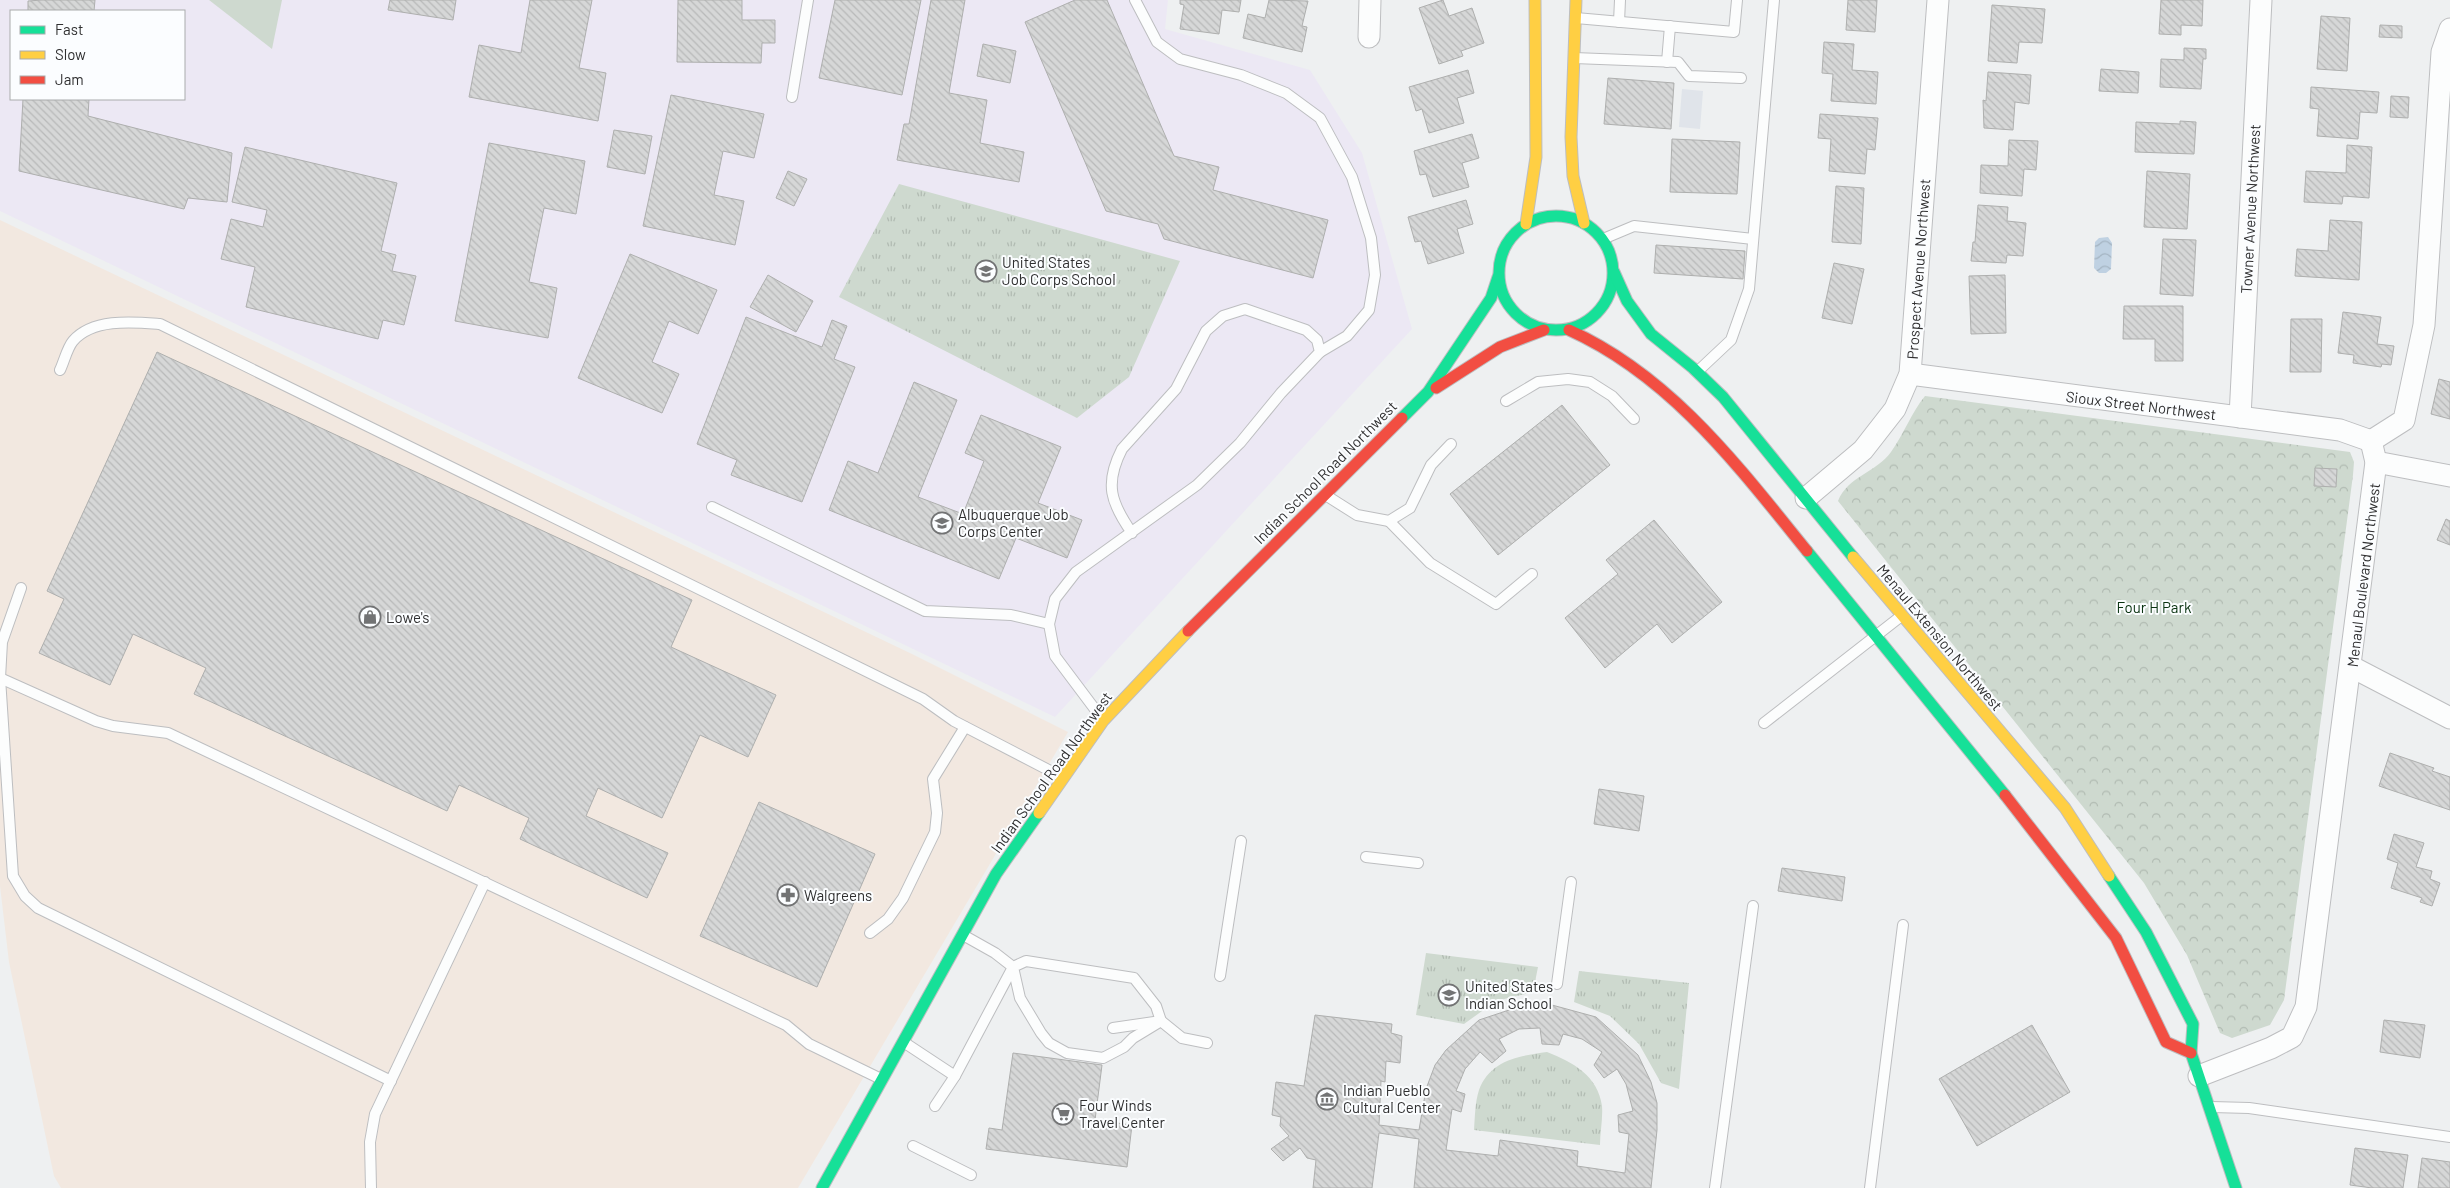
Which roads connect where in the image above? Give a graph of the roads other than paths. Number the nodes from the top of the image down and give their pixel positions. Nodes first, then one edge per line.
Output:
1 (808, 0) edge
2 (1135, 0) edge
3 (1370, 0) edge
4 (1535, 0) edge
5 (1576, 0) edge
6 (1620, 0) edge
7 (1737, 0) edge
8 (1774, 0) edge
9 (1938, 0) edge
10 (2261, 0) edge
11 (1575, 18) junction
12 (1618, 22) junction
13 (1670, 26) junction
14 (2450, 29) edge
15 (1369, 38) dead end
16 (1573, 58) junction
17 (1668, 62) junction
18 (1741, 78) dead end
19 (792, 97) dead end
20 (1584, 223) junction
21 (1526, 224) junction
22 (1603, 239) junction
23 (1753, 239) junction
24 (1614, 272) junction
25 (1498, 277) junction
26 (1544, 330) junction
27 (1569, 330) junction
28 (1320, 352) junction
29 (60, 370) dead end
30 (1697, 372) junction
31 (1910, 374) junction
32 (1428, 392) junction
33 (1506, 401) dead end
34 (2240, 418) junction
35 (1634, 419) dead end
36 (2371, 441) junction
37 (1451, 444) dead end
38 (2376, 462) junction
39 (2450, 476) edge
40 (1324, 494) junction
41 (1806, 498) junction
42 (712, 507) dead end
43 (1389, 521) junction
44 (1132, 533) junction
45 (1532, 574) dead end
46 (21, 588) dead end
47 (1901, 616) junction
48 (1048, 624) junction
49 (1875, 636) junction
50 (2352, 667) junction
51 (0, 678) edge
52 (2450, 718) edge
53 (1103, 721) junction
54 (1764, 723) dead end
55 (966, 727) junction
56 (1063, 778) junction
57 (1241, 841) dead end
58 (1366, 857) dead end
59 (1418, 863) dead end
60 (485, 882) junction
61 (1571, 882) dead end
62 (1753, 906) dead end
63 (1903, 925) dead end
64 (870, 933) dead end
65 (963, 935) junction
66 (1013, 967) junction
67 (1220, 976) dead end
68 (1557, 984) dead end
69 (1162, 1021) junction
70 (1113, 1028) dead end
71 (904, 1042) junction
72 (1207, 1043) dead end
73 (2191, 1054) junction
74 (955, 1076) junction
75 (2199, 1076) junction
76 (883, 1080) junction
77 (391, 1081) junction
78 (936, 1106) dead end
79 (2208, 1107) junction
80 (2450, 1137) edge
81 (913, 1146) dead end
82 (970, 1175) dead end
83 (371, 1188) edge
84 (822, 1188) edge
85 (1715, 1188) edge
86 (1870, 1188) edge
87 (2236, 1188) edge

1 - 19 lane
2 - 28 lane
3 - 15 street
4 - 21 main road
5 - 11 main road
6 - 12 lane
7 - 13 lane
8 - 23 lane
9 - 31 street, Prospect Avenue Northwest
10 - 34 street, Towner Avenue Northwest
11 - 12 lane
11 - 16 main road
12 - 13 lane
13 - 17 lane
14 - 36 street
16 - 17 lane
16 - 20 main road
17 - 18 lane
20 - 21 main road
20 - 22 main road
21 - 25 main road
22 - 23 lane
22 - 24 main road
23 - 30 lane
24 - 27 main road
24 - 30 main road, Menaul Extension Northwest
25 - 26 main road
25 - 32 main road, Indian School Road Northwest
26 - 27 main road
26 - 32 main road, Indian School Road Northwest
27 - 49 main road
28 - 44 lane
28 - 44 lane
29 - 55 lane
30 - 41 main road, Menaul Extension Northwest
31 - 34 street, Sioux Street Northwest
31 - 41 street, Prospect Avenue Northwest
32 - 40 main road, Indian School Road Northwest
33 - 35 lane
34 - 36 street, Sioux Street Northwest
36 - 38 street, Menaul Boulevard Northwest
37 - 43 lane
38 - 39 street
38 - 50 street, Menaul Boulevard Northwest
40 - 43 lane
40 - 53 main road, Indian School Road Northwest
41 - 47 main road, Menaul Extension Northwest
42 - 48 lane
43 - 45 lane
44 - 48 lane
46 - 51 lane
47 - 49 lane
47 - 73 main road, Menaul Extension Northwest
48 - 53 lane
49 - 54 lane
49 - 73 main road
50 - 52 street
50 - 75 street, Menaul Boulevard Northwest
51 - 60 lane
51 - 77 lane
53 - 56 main road, Indian School Road Northwest
55 - 56 lane
55 - 64 lane
56 - 65 main road, Indian School Road Northwest
57 - 67 lane
58 - 59 lane
60 - 76 lane
60 - 77 lane
61 - 68 lane
62 - 85 lane
63 - 86 lane
65 - 66 lane
65 - 71 main road, Indian School Road Northwest
66 - 69 lane
66 - 69 lane
66 - 74 lane
69 - 70 lane
69 - 72 lane
71 - 74 lane
71 - 76 main road, Indian School Road Northwest
73 - 75 main road, Menaul Extension Northwest
74 - 78 lane
75 - 79 main road, Menaul Extension Northwest
76 - 84 main road, Indian School Road Northwest
77 - 83 lane
79 - 80 lane
79 - 87 main road, Menaul Extension Northwest
81 - 82 lane

